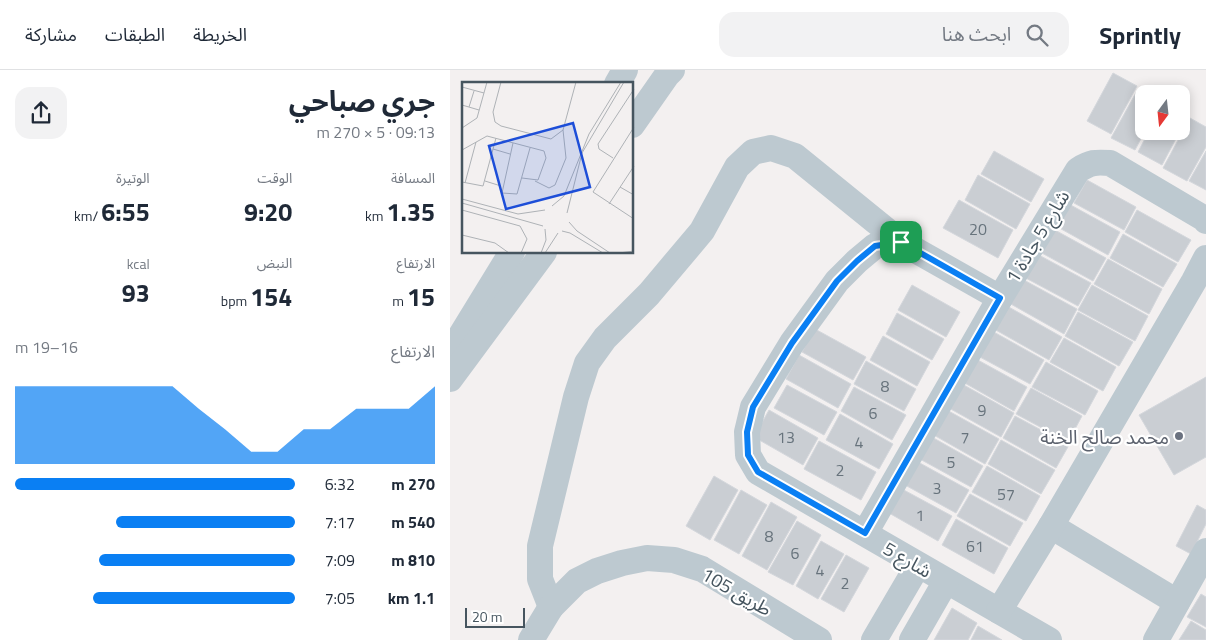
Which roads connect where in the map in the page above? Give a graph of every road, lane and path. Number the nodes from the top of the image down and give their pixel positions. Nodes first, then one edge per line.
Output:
1 (625, 70) edge
2 (672, 70) edge
3 (618, 82) edge
4 (634, 122) edge
5 (1206, 221) edge
6 (901, 242) junction
7 (511, 254) edge
8 (543, 254) edge
9 (1202, 276) edge
10 (1000, 298) junction
11 (450, 352) edge
12 (450, 379) edge
13 (1050, 526) junction
14 (865, 533) junction
15 (1206, 551) edge
16 (918, 565) junction
17 (946, 581) junction
18 (1177, 602) junction
19 (551, 606) junction
20 (1000, 611) junction
21 (531, 640) edge
22 (819, 640) edge
23 (874, 640) edge
24 (912, 640) edge
25 (1048, 640) edge
26 (1156, 640) edge

1 - 3 street
2 - 4 street
5 - 10 street, شارع 5 جادة 1
6 - 10 street
6 - 14 street, شارع 5
6 - 19 street
7 - 11 street
8 - 12 street
9 - 13 street
10 - 14 street, شارع 5 جادة 1
13 - 18 street
13 - 20 street
14 - 16 street, شارع 5
15 - 18 street
16 - 17 street, شارع 5
16 - 23 street
17 - 20 street, شارع 5
17 - 24 street
18 - 26 street
19 - 21 street, طريق 105
19 - 22 street, طريق 105
20 - 25 street, شارع 5

